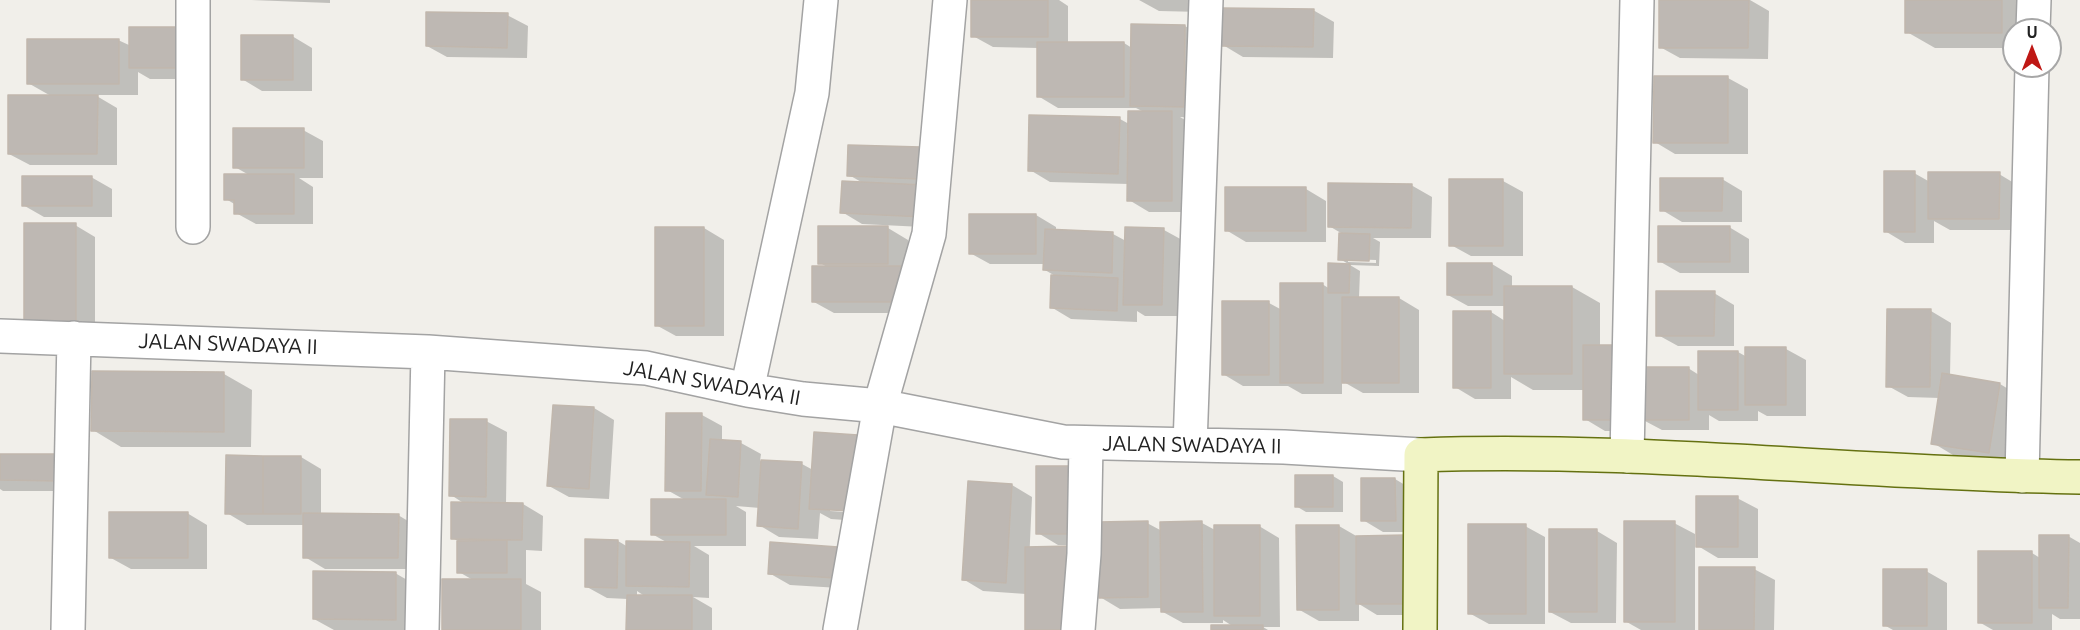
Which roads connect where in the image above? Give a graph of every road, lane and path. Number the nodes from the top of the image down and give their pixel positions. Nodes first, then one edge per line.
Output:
1 (193, 0) edge
2 (821, 0) edge
3 (950, 0) edge
4 (1206, 0) edge
5 (1637, 0) edge
6 (2034, 0) edge
7 (2033, 18) edge
8 (2032, 78) edge
9 (193, 227) dead end
10 (0, 336) edge
11 (74, 338) junction
12 (428, 352) junction
13 (754, 391) junction
14 (880, 406) junction
15 (1086, 443) junction
16 (1190, 445) junction
17 (1420, 454) junction
18 (1627, 456) junction
19 (2022, 476) junction
20 (2080, 477) edge
21 (68, 630) edge
22 (422, 630) edge
23 (840, 630) edge
24 (1078, 630) edge
25 (1420, 630) edge

1 - 9 street
2 - 13 street
3 - 14 street
4 - 16 street
5 - 18 street
6 - 7 street
8 - 19 street
10 - 11 street, JALAN SWADAYA II
11 - 12 street, JALAN SWADAYA II
11 - 21 street
12 - 13 street, JALAN SWADAYA II
12 - 22 street
13 - 14 street, JALAN SWADAYA II
14 - 15 street, JALAN SWADAYA II
14 - 23 street
15 - 16 street, JALAN SWADAYA II
15 - 24 street
16 - 17 street, JALAN SWADAYA II
17 - 18 street
17 - 25 street
18 - 19 street
19 - 20 street

